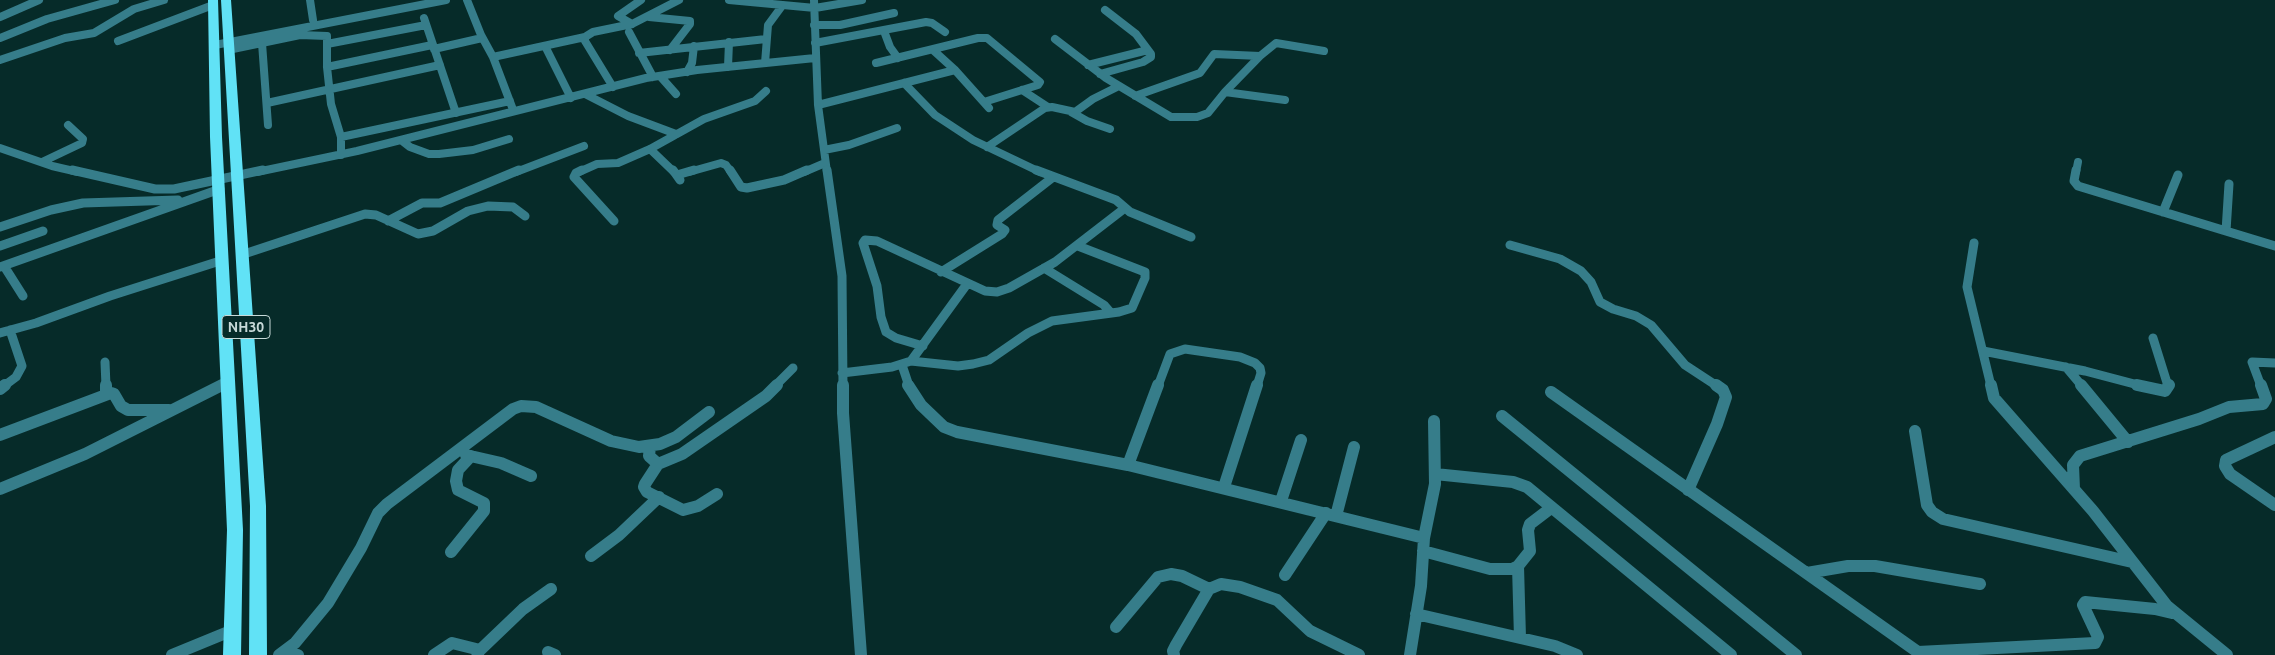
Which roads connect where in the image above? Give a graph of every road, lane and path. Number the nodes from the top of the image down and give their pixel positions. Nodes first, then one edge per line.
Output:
1 (39, 0) edge
2 (115, 0) edge
3 (164, 0) edge
4 (310, 0) edge
5 (421, 0) edge
6 (446, 0) edge
7 (467, 0) edge
8 (641, 0) edge
9 (680, 0) edge
10 (729, 0) edge
11 (862, 0) edge
12 (217, 2) edge
13 (814, 4) edge
14 (782, 6) junction
15 (1105, 10) dead end
16 (894, 13) dead end
17 (0, 17) edge
18 (648, 17) junction
19 (313, 20) junction
20 (632, 24) junction
21 (814, 25) junction
22 (884, 31) junction
23 (629, 32) dead end
24 (945, 32) dead end
25 (585, 37) junction
26 (0, 38) edge
27 (482, 38) junction
28 (766, 39) junction
29 (1055, 39) dead end
30 (118, 41) dead end
31 (729, 42) junction
32 (222, 43) junction
33 (262, 43) junction
34 (815, 43) junction
35 (327, 44) junction
36 (545, 46) junction
37 (694, 46) junction
38 (433, 47) junction
39 (670, 50) junction
40 (933, 50) junction
41 (1148, 50) junction
42 (1324, 51) dead end
43 (639, 53) junction
44 (1260, 56) junction
45 (494, 57) junction
46 (815, 58) junction
47 (898, 58) junction
48 (0, 60) edge
49 (764, 63) junction
50 (876, 63) dead end
51 (440, 65) junction
52 (1088, 65) junction
53 (327, 67) junction
54 (728, 67) junction
55 (955, 70) junction
56 (687, 72) junction
57 (1100, 74) junction
58 (657, 76) junction
59 (904, 83) junction
60 (1119, 86) junction
61 (613, 87) junction
62 (331, 89) junction
63 (1022, 90) junction
64 (766, 91) dead end
65 (1225, 92) junction
66 (585, 94) junction
67 (676, 94) dead end
68 (1135, 96) junction
69 (571, 98) junction
70 (1285, 100) dead end
71 (510, 101) junction
72 (267, 104) junction
73 (818, 105) junction
74 (1048, 107) junction
75 (514, 112) junction
76 (1071, 112) junction
77 (456, 113) junction
78 (68, 125) dead end
79 (268, 125) dead end
80 (897, 128) dead end
81 (1110, 129) dead end
82 (676, 134) junction
83 (341, 137) junction
84 (509, 139) dead end
85 (401, 140) junction
86 (584, 146) dead end
87 (987, 147) junction
88 (0, 148) edge
89 (650, 149) junction
90 (824, 150) junction
91 (341, 155) junction
92 (42, 162) junction
93 (2078, 162) dead end
94 (825, 164) junction
95 (2178, 175) dead end
96 (236, 177) junction
97 (1052, 178) junction
98 (2229, 184) dead end
99 (220, 185) junction
100 (186, 200) junction
101 (1125, 208) junction
102 (2164, 212) junction
103 (526, 216) dead end
104 (614, 220) dead end
105 (388, 221) junction
106 (0, 226) edge
107 (43, 231) dead end
108 (2226, 231) junction
109 (1191, 237) dead end
110 (1974, 243) dead end
111 (1510, 245) dead end
112 (0, 246) edge
113 (1078, 246) junction
114 (2275, 246) edge
115 (242, 255) junction
116 (224, 260) junction
117 (2, 267) edge
118 (1044, 268) junction
119 (941, 272) junction
120 (967, 284) junction
121 (22, 296) dead end
122 (1110, 312) junction
123 (5, 332) edge
124 (2153, 338) dead end
125 (923, 346) junction
126 (1982, 351) junction
127 (105, 362) dead end
128 (906, 363) junction
129 (2275, 363) edge
130 (2066, 367) junction
131 (793, 368) dead end
132 (842, 373) junction
133 (228, 382) junction
134 (0, 388) edge
135 (1551, 392) dead end
136 (106, 394) junction
137 (171, 410) junction
138 (709, 412) dead end
139 (1502, 416) dead end
140 (1434, 421) dead end
141 (1915, 431) dead end
142 (0, 435) edge
143 (2275, 437) edge
144 (1301, 440) dead end
145 (2128, 442) junction
146 (650, 446) junction
147 (1354, 447) dead end
148 (456, 452) junction
149 (471, 456) junction
150 (658, 464) junction
151 (1128, 465) junction
152 (1435, 474) junction
153 (531, 476) dead end
154 (1224, 487) junction
155 (0, 489) edge
156 (2074, 489) junction
157 (1688, 490) junction
158 (717, 494) dead end
159 (659, 497) junction
160 (1280, 501) junction
161 (2275, 505) edge
162 (1551, 508) junction
163 (1331, 514) junction
164 (1424, 538) junction
165 (1423, 551) junction
166 (451, 552) dead end
167 (591, 556) dead end
168 (2132, 562) junction
169 (1518, 566) junction
170 (1807, 573) junction
171 (1285, 575) dead end
172 (1980, 584) dead end
173 (551, 589) dead end
174 (1209, 589) junction
175 (1416, 614) junction
176 (2175, 615) junction
177 (1116, 627) dead end
178 (233, 630) junction
179 (1520, 638) junction
180 (282, 653) edge
181 (478, 653) edge
182 (1920, 653) edge
183 (172, 655) edge
184 (232, 655) edge
185 (258, 655) edge
186 (298, 655) edge
187 (434, 655) edge
188 (861, 655) edge
189 (1174, 655) edge
190 (1359, 655) edge
191 (1410, 655) edge
192 (1578, 655) edge
193 (1731, 655) edge
194 (1796, 655) edge
195 (2227, 655) edge

1 - 17 street
2 - 26 street
3 - 48 street
4 - 19 street
5 - 19 street
6 - 32 street
7 - 27 street
8 - 20 street
9 - 18 street
10 - 14 street
11 - 13 street
12 - 30 street
12 - 32 highway, NH30
13 - 14 street
13 - 21 street
14 - 28 street
15 - 41 street
16 - 21 street
18 - 20 street
18 - 39 street
19 - 32 street
20 - 25 street
21 - 34 street
22 - 24 street
22 - 34 street
22 - 47 street
23 - 43 street
25 - 36 street
25 - 61 street
27 - 38 street
27 - 45 street
28 - 31 street
28 - 49 street
29 - 52 street
31 - 37 street
31 - 54 street
32 - 33 street
32 - 96 highway, NH30
32 - 99 highway, NH30
33 - 35 street
33 - 72 street
34 - 46 street
35 - 38 street
35 - 53 street
36 - 45 street
36 - 69 street
37 - 39 street
37 - 56 street
38 - 51 street
38 - 53 street
39 - 43 street
40 - 47 street
40 - 55 street
40 - 63 street
41 - 52 street
41 - 57 street
42 - 44 street
43 - 58 street
44 - 65 street
44 - 68 street
45 - 71 street
46 - 49 street
46 - 73 street
47 - 50 street
49 - 54 street
51 - 62 street
51 - 77 street
52 - 57 street
53 - 62 street
54 - 56 street
55 - 59 street
55 - 63 street
56 - 58 street
57 - 60 street
58 - 61 street
58 - 67 street
59 - 73 street
59 - 87 street
60 - 68 street
60 - 76 street
61 - 66 street
62 - 72 street
62 - 83 street
63 - 74 street
64 - 82 street
65 - 68 street
65 - 70 street
66 - 69 street
66 - 82 street
69 - 75 street
71 - 75 street
71 - 77 street
72 - 79 street
73 - 90 street
74 - 76 street
74 - 87 street
75 - 85 street
76 - 81 street
77 - 83 street
78 - 92 street
80 - 90 street
82 - 89 street
83 - 91 street
84 - 85 street
85 - 91 street
86 - 105 street
87 - 97 street
88 - 92 street
89 - 94 street
89 - 104 street
90 - 94 street
91 - 96 street
92 - 99 street
93 - 102 street
94 - 132 street
95 - 102 street
96 - 99 street
96 - 115 highway, NH30
97 - 101 street
97 - 119 street
98 - 108 street
99 - 100 street
99 - 116 highway, NH30
100 - 106 street
100 - 117 street
101 - 109 street
101 - 113 street
102 - 108 street
103 - 105 street
105 - 115 street
107 - 112 street
108 - 114 street
110 - 126 street
111 - 157 street
113 - 118 street
113 - 122 street
115 - 185 highway, NH30
116 - 123 street
116 - 133 highway, NH30
117 - 121 street
118 - 120 street
118 - 122 street
119 - 120 street
119 - 125 street
120 - 125 street
122 - 128 street
123 - 134 street
124 - 130 street
125 - 128 street
126 - 130 street
126 - 156 street
127 - 136 street
128 - 132 street
128 - 151 street
129 - 145 street
130 - 145 street
131 - 150 street
132 - 188 street
133 - 137 street
133 - 178 highway, NH30
135 - 157 street
136 - 137 street
136 - 142 street
137 - 155 street
138 - 146 street
139 - 194 street
140 - 152 street
141 - 168 street
143 - 161 street
144 - 160 street
145 - 156 street
146 - 148 street
146 - 150 street
147 - 163 street
148 - 149 street
148 - 180 street
149 - 153 street
149 - 166 street
150 - 159 street
151 - 154 street
151 - 154 street
152 - 162 street
152 - 164 street
154 - 160 street
156 - 168 street
157 - 170 street
158 - 159 street
159 - 167 street
160 - 163 street
162 - 169 street
162 - 193 street
163 - 164 street
163 - 171 street
164 - 165 street
165 - 169 street
165 - 175 street
168 - 176 street
169 - 179 street
170 - 172 street
170 - 182 street
173 - 181 street
174 - 177 street
174 - 189 street
174 - 190 street
175 - 179 street
175 - 191 street
176 - 182 street
176 - 195 street
178 - 183 street
178 - 184 highway, NH30
179 - 192 street
180 - 186 street
181 - 187 street

